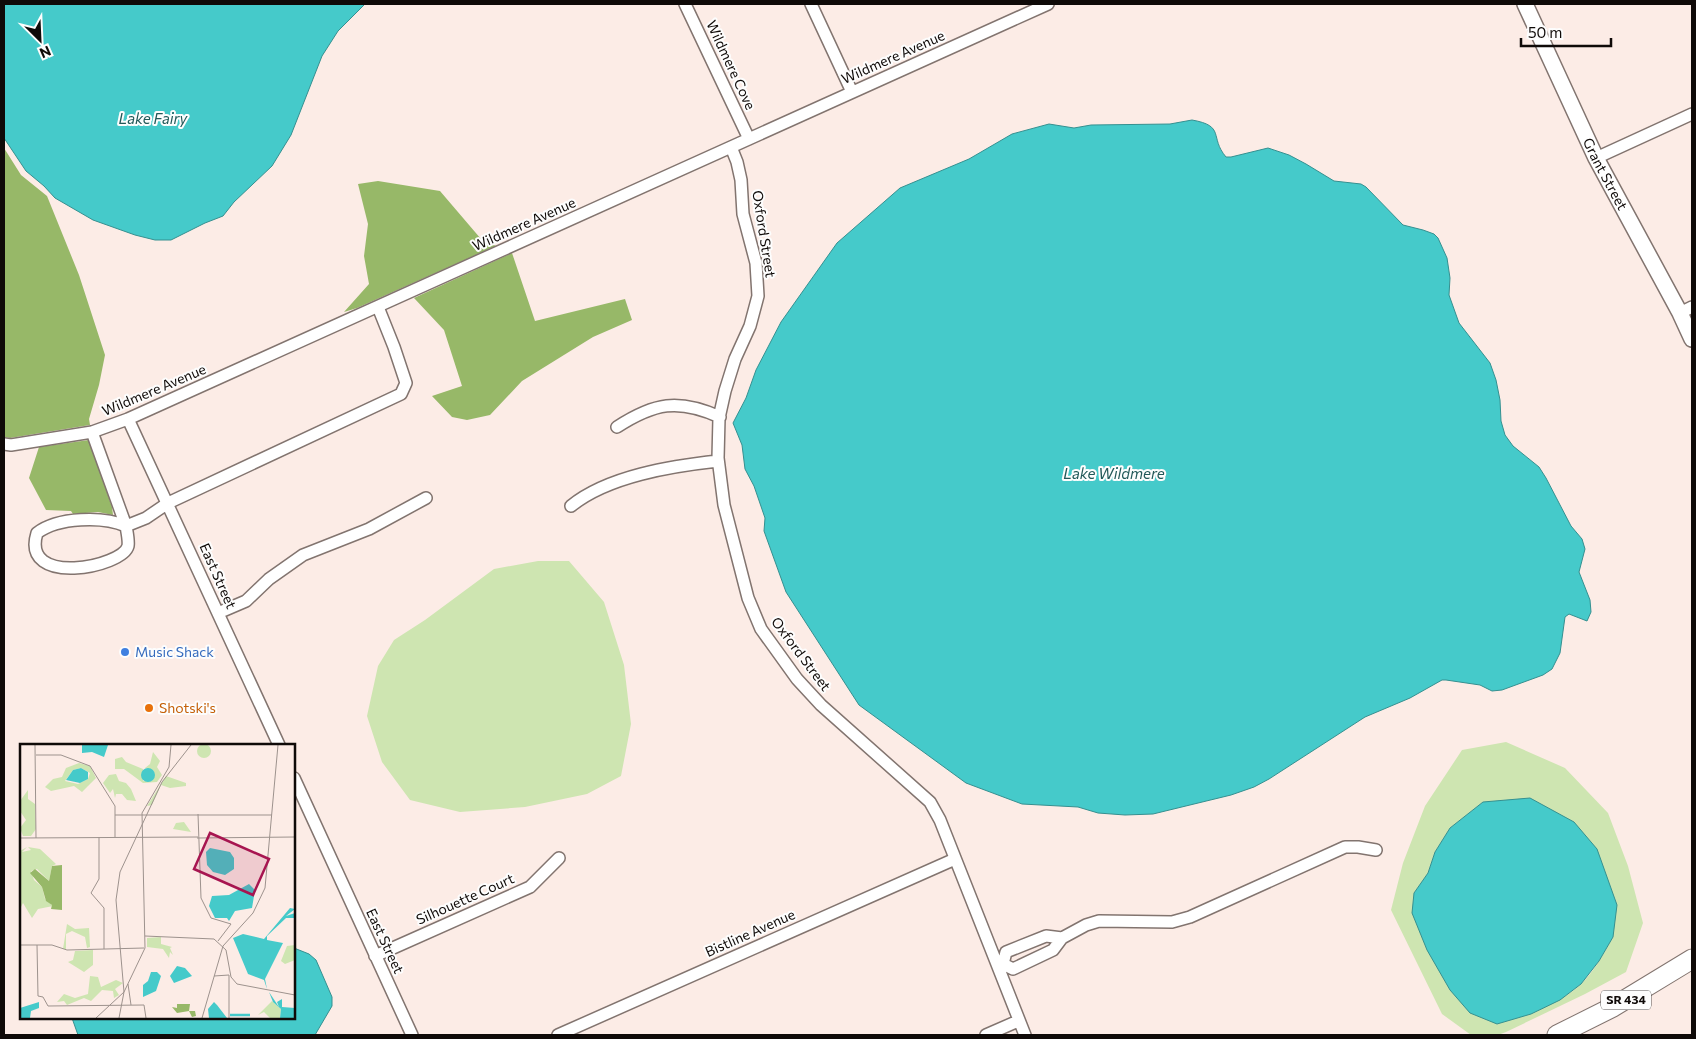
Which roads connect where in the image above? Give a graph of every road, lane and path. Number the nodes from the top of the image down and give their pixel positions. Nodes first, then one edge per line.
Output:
1 (686, 4) edge
2 (811, 4) edge
3 (1048, 4) edge
4 (1525, 4) edge
5 (852, 92) junction
6 (1692, 114) edge
7 (749, 139) junction
8 (731, 147) junction
9 (1596, 158) junction
10 (378, 306) junction
11 (1686, 310) edge
12 (1692, 340) edge
13 (720, 417) junction
14 (128, 418) junction
15 (617, 427) dead end
16 (92, 432) junction
17 (4, 444) edge
18 (718, 461) junction
19 (426, 498) dead end
20 (168, 503) junction
21 (571, 506) dead end
22 (126, 526) junction
23 (218, 613) junction
24 (279, 744) edge
25 (295, 780) edge
26 (1376, 850) dead end
27 (560, 858) dead end
28 (955, 859) junction
29 (1062, 938) junction
30 (375, 956) junction
31 (1692, 959) edge
32 (1000, 965) junction
33 (1018, 1020) junction
34 (412, 1035) edge
35 (558, 1035) edge
36 (986, 1035) edge
37 (1025, 1035) edge
38 (1557, 1035) edge

1 - 7 street, Wildmere Cove
2 - 5 street
3 - 5 street, Wildmere Avenue
4 - 9 street, Grant Street
5 - 7 street, Wildmere Avenue
6 - 9 street
7 - 8 street, Wildmere Avenue
8 - 10 street, Wildmere Avenue
8 - 13 street, Oxford Street
9 - 11 street, Grant Street
10 - 14 street, Wildmere Avenue
10 - 20 street
11 - 12 street, Grant Street
13 - 15 street
13 - 18 street, Oxford Street
14 - 16 street, Wildmere Avenue
14 - 20 street, East Street
16 - 17 street, Wildmere Avenue
16 - 22 street
18 - 21 street
18 - 28 street, Oxford Street
19 - 23 street
20 - 22 street
20 - 23 street, East Street
22 - 22 street
23 - 24 street, East Street
25 - 30 street, East Street
26 - 29 street
27 - 30 street, Silhouette Court
28 - 32 street, Oxford Street
28 - 35 street, Bistline Avenue
29 - 32 street
29 - 32 street
30 - 34 street, East Street
31 - 38 main road, SR 434
32 - 33 street, Oxford Street
33 - 36 street
33 - 37 street, Oxford Street

